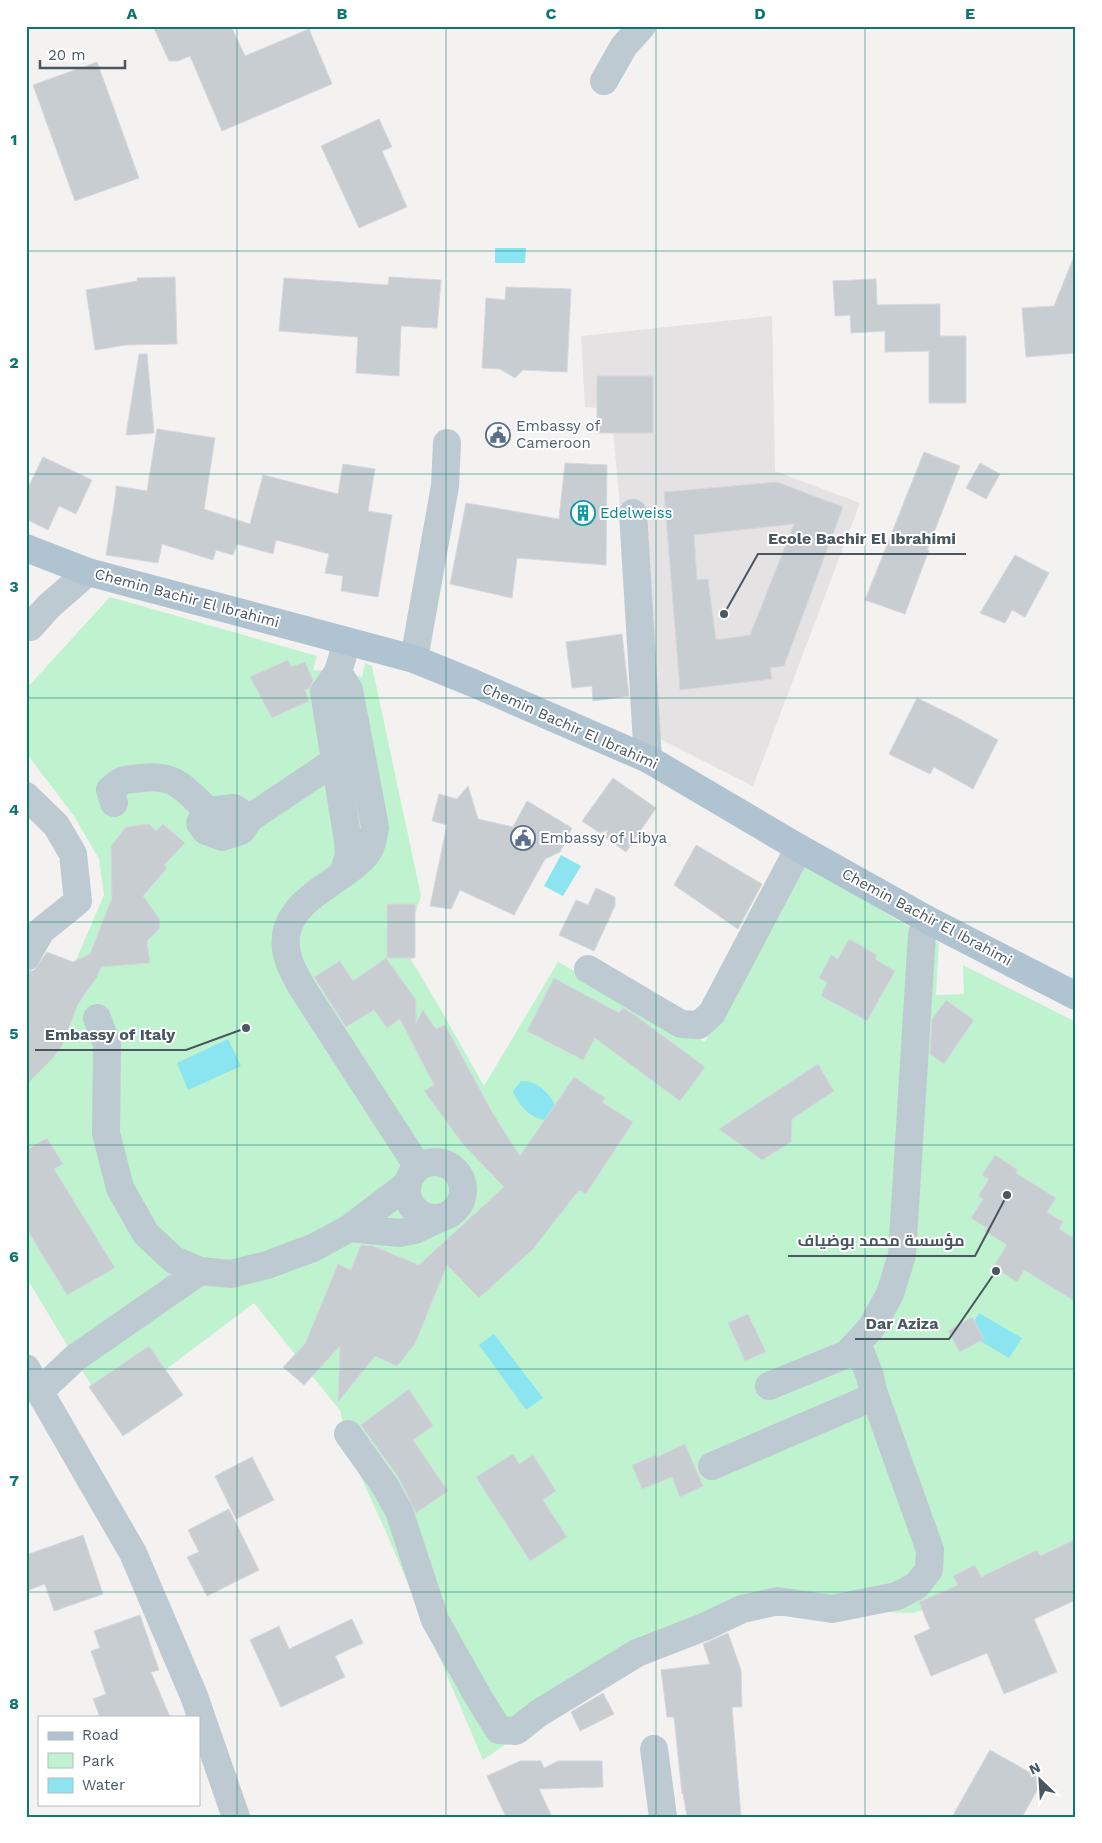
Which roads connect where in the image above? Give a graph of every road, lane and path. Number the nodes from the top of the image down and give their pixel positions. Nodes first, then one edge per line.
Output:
1 (642, 26) edge
2 (604, 81) dead end
3 (447, 442) dead end
4 (633, 513) dead end
5 (26, 548) edge
6 (88, 572) junction
7 (26, 627) edge
8 (346, 642) junction
9 (414, 659) junction
10 (338, 672) junction
11 (356, 731) junction
12 (648, 759) junction
13 (335, 761) junction
14 (364, 772) junction
15 (26, 796) edge
16 (114, 802) dead end
17 (799, 848) junction
18 (342, 873) junction
19 (926, 919) junction
20 (26, 957) edge
21 (588, 969) dead end
22 (1076, 996) edge
23 (97, 1018) dead end
24 (413, 1175) junction
25 (442, 1217) junction
26 (350, 1228) junction
27 (200, 1271) junction
28 (857, 1343) junction
29 (26, 1368) edge
30 (769, 1386) dead end
31 (873, 1391) junction
32 (39, 1392) junction
33 (348, 1434) dead end
34 (712, 1466) dead end
35 (654, 1749) dead end
36 (236, 1817) edge
37 (663, 1817) edge

1 - 2 street
3 - 9 street
4 - 12 street
5 - 6 main road, Chemin Bachir El Ibrahimi
6 - 7 street
6 - 8 main road, Chemin Bachir El Ibrahimi
8 - 9 main road, Chemin Bachir El Ibrahimi
8 - 10 street
9 - 12 main road, Chemin Bachir El Ibrahimi
10 - 11 street
10 - 13 street
11 - 13 street
11 - 14 street
12 - 17 main road, Chemin Bachir El Ibrahimi
13 - 14 street
13 - 16 street
13 - 18 street
14 - 18 street
15 - 20 street
17 - 19 main road, Chemin Bachir El Ibrahimi
17 - 21 street
18 - 24 street
19 - 22 main road, Chemin Bachir El Ibrahimi
19 - 28 street
23 - 27 street
24 - 25 street
24 - 25 street
24 - 26 street
25 - 26 street
26 - 27 street
27 - 32 street
28 - 30 street
28 - 31 street
29 - 32 street
31 - 33 street
31 - 34 street
32 - 36 street
35 - 37 street

